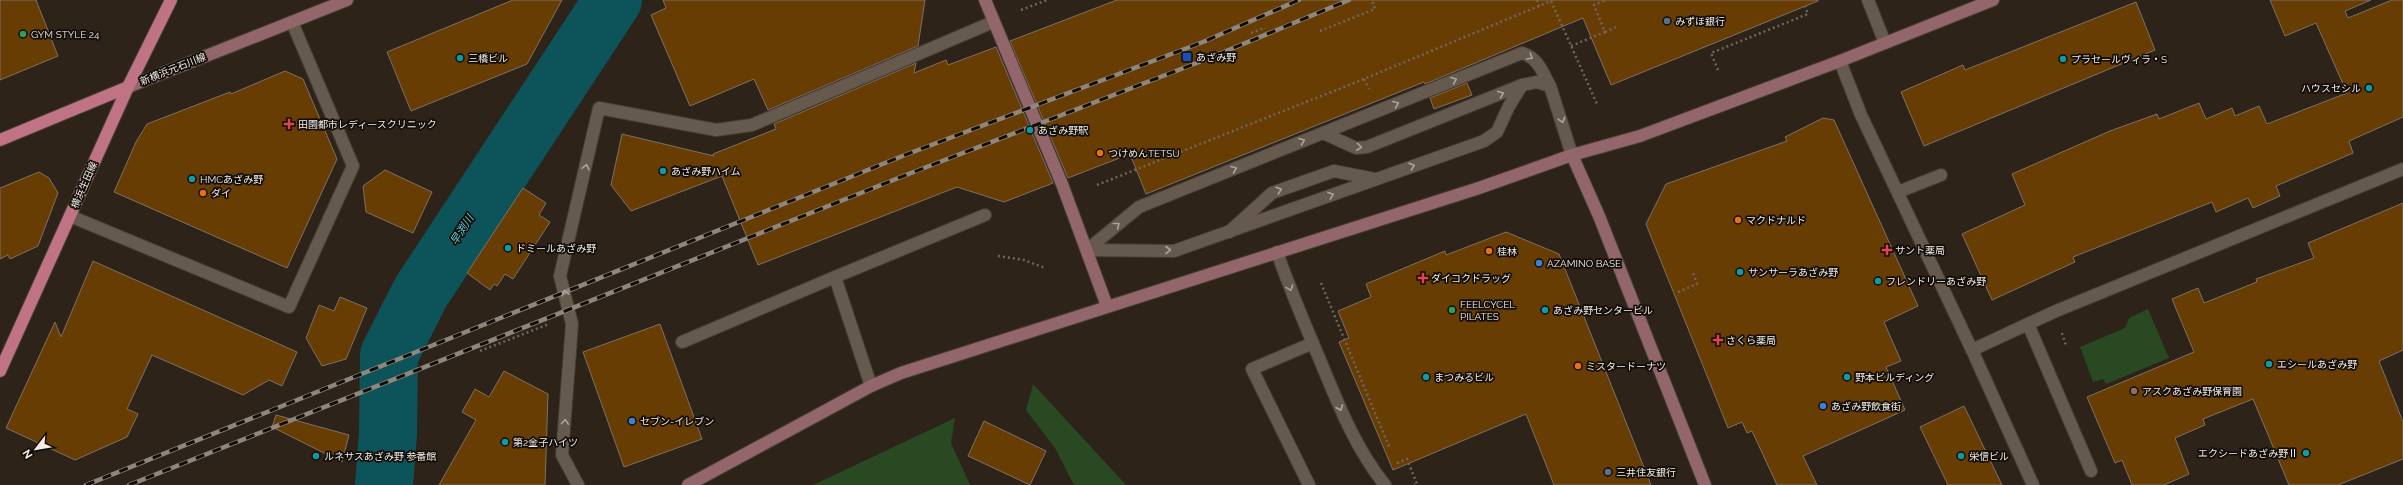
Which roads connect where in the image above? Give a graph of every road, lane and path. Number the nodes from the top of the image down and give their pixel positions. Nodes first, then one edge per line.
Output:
1 (171, 0) edge
2 (347, 0) edge
3 (985, 0) edge
4 (1047, 0) edge
5 (1372, 0) edge
6 (1537, 0) edge
7 (1606, 0) edge
8 (1868, 0) edge
9 (1993, 0) edge
10 (1538, 6) junction
11 (1805, 6) dead end
12 (1021, 10) dead end
13 (292, 22) junction
14 (994, 22) junction
15 (1616, 27) dead end
16 (1264, 28) dead end
17 (1320, 31) dead end
18 (1605, 32) junction
19 (1251, 33) dead end
20 (1885, 43) junction
21 (1572, 46) junction
22 (1840, 62) junction
23 (1718, 70) dead end
24 (1522, 85) junction
25 (1550, 86) junction
26 (128, 87) junction
27 (1596, 104) dead end
28 (1323, 133) junction
29 (0, 140) edge
30 (1572, 155) junction
31 (2403, 169) edge
32 (1941, 175) dead end
33 (1375, 179) junction
34 (1097, 186) dead end
35 (1898, 192) junction
36 (985, 215) dead end
37 (70, 216) junction
38 (1228, 233) junction
39 (1087, 250) junction
40 (1277, 252) junction
41 (998, 256) dead end
42 (1046, 268) dead end
43 (1692, 272) dead end
44 (835, 277) junction
45 (1321, 283) dead end
46 (1678, 292) dead end
47 (1107, 306) junction
48 (570, 315) junction
49 (2028, 324) junction
50 (682, 342) dead end
51 (1313, 343) junction
52 (1972, 350) junction
53 (480, 351) dead end
54 (0, 371) edge
55 (871, 386) junction
56 (1391, 451) dead end
57 (1394, 458) dead end
58 (2091, 471) dead end
59 (578, 485) edge
60 (688, 485) edge
61 (1309, 485) edge
62 (1385, 485) edge
63 (1414, 485) edge
64 (1705, 485) edge
65 (2033, 485) edge

1 - 26 main road, 横浜生田線
2 - 13 street, 新横浜元石川線
3 - 14 street
4 - 12 path
5 - 17 path
6 - 10 path
7 - 18 path
8 - 20 street
9 - 20 street
10 - 21 path
10 - 34 path
11 - 23 path
13 - 26 street, 新横浜元石川線
13 - 37 street
14 - 39 street
48 -> 14 street
15 - 18 path
16 - 19 path
18 - 21 path
20 - 22 street
21 - 27 path
22 - 30 street
22 - 35 street
24 - 25 street
28 -> 24 street
33 -> 24 street
28 -> 25 street
25 -> 30 street
26 - 29 main road, 新横浜元石川線
26 - 37 main road, 横浜生田線
39 -> 28 street
30 - 40 street
30 - 64 street
31 - 49 street
32 - 35 street
38 -> 33 street
38 -> 33 street
35 - 52 street
36 - 44 street
37 - 54 main road, 横浜生田線
39 -> 38 street
39 - 47 street
40 - 47 street
40 -> 51 street
41 - 42 path
43 - 46 path
44 - 50 street
44 - 55 street
45 - 56 path
47 - 55 street
48 - 53 path
59 -> 48 street
49 - 52 street
49 - 58 street
51 - 61 street
51 -> 62 street
52 - 65 street
55 - 60 street
57 - 63 path

